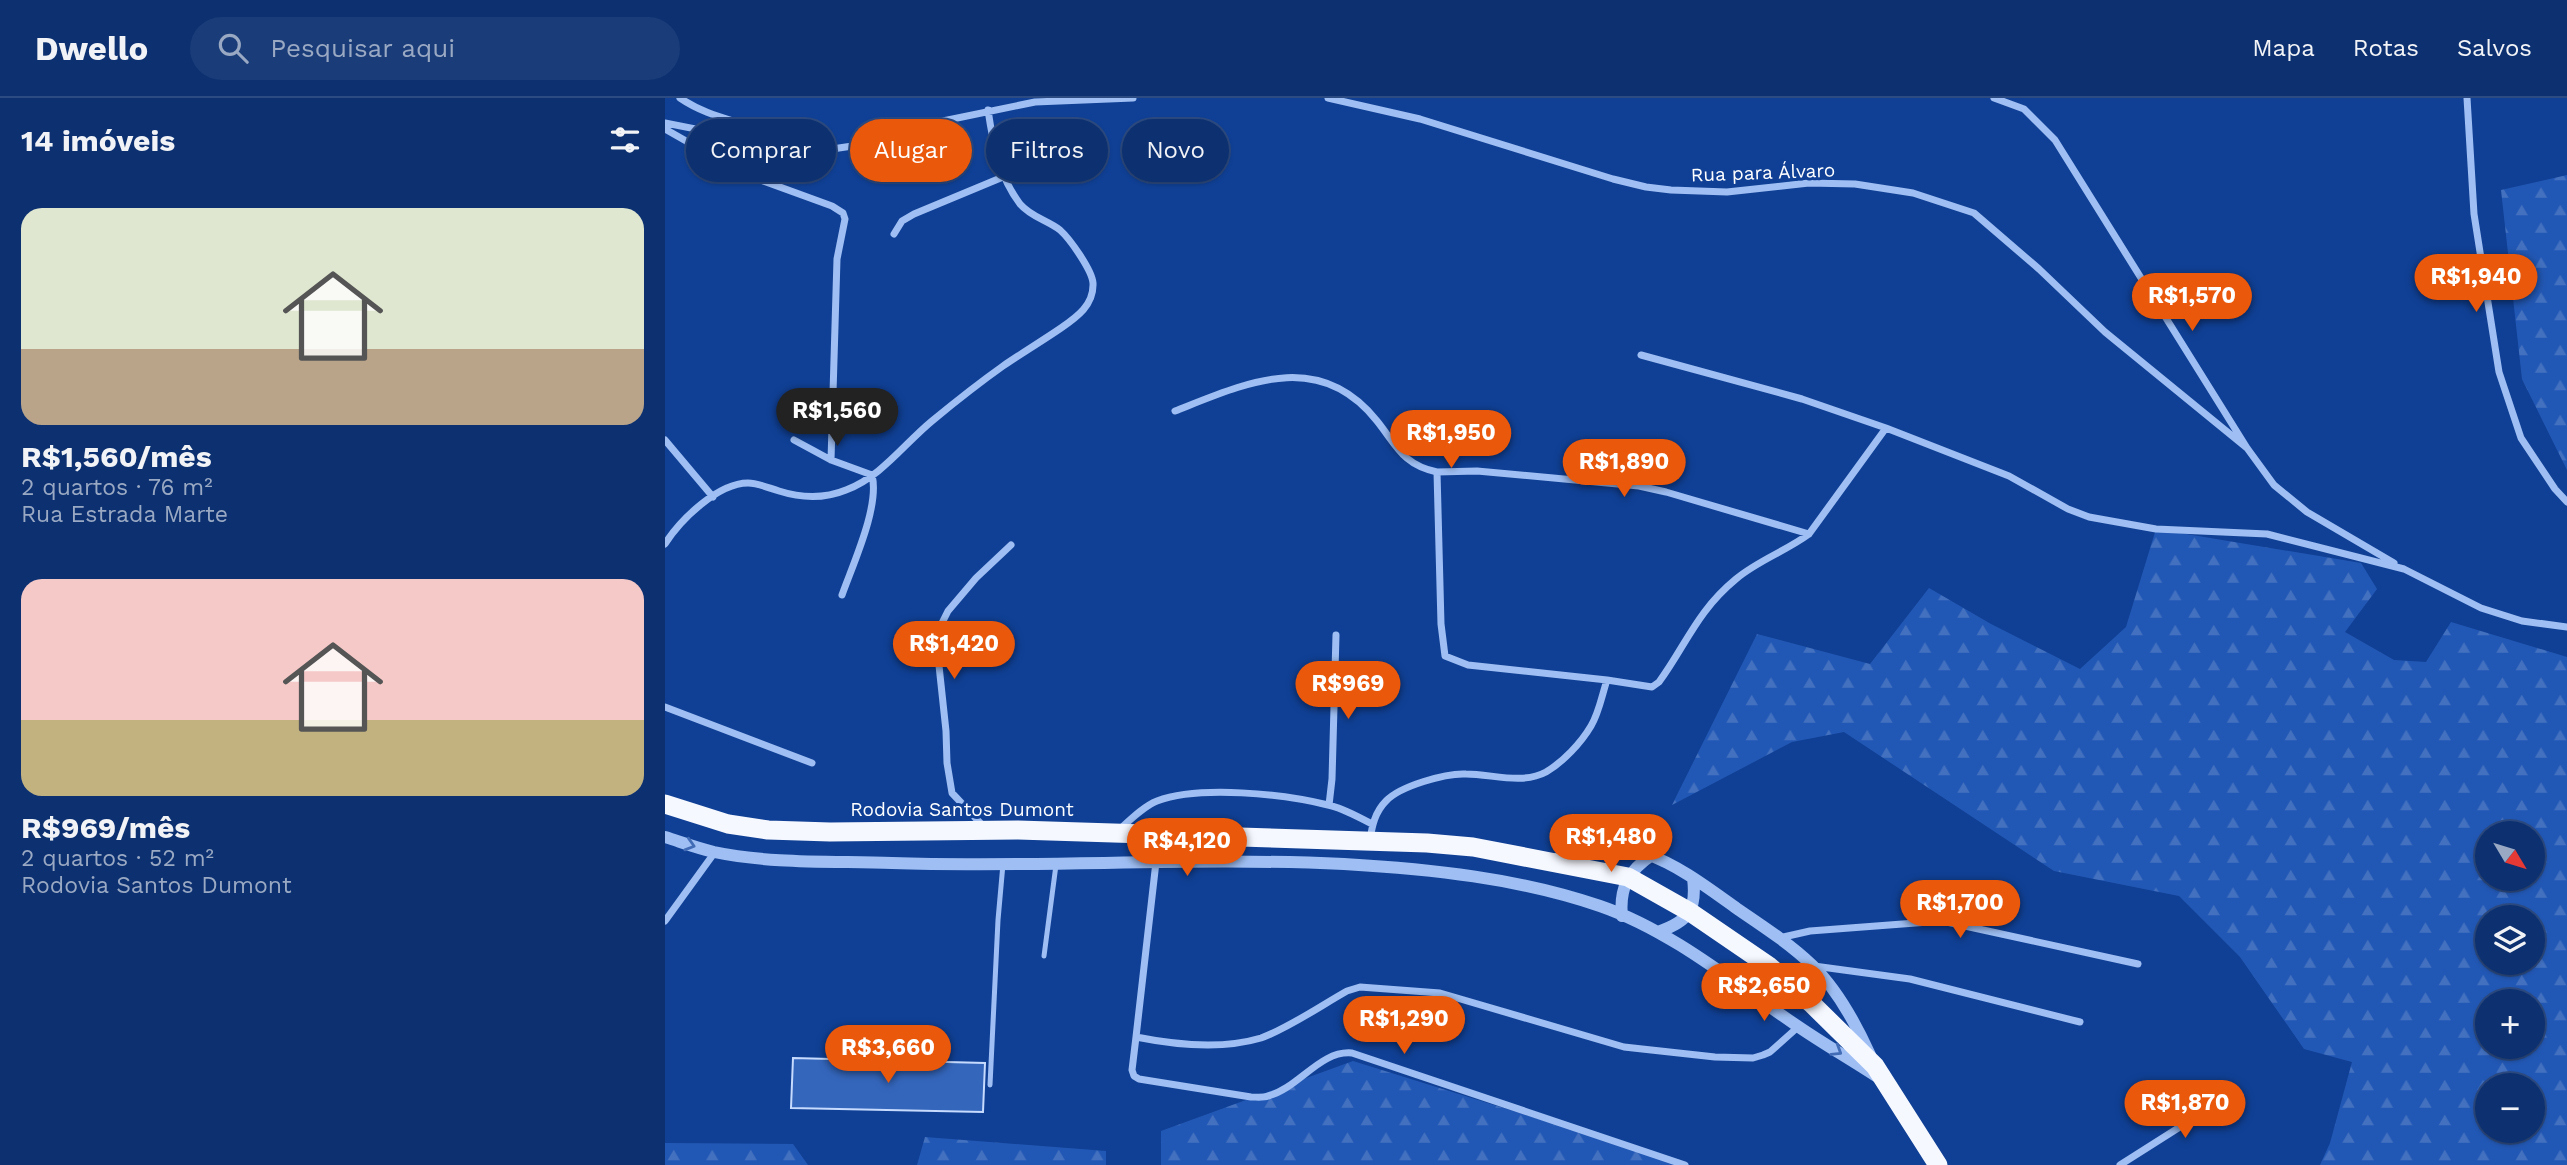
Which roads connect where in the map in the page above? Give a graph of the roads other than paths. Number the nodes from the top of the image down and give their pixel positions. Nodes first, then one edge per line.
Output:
1 (680, 98) edge
2 (1133, 98) edge
3 (1328, 98) edge
4 (1994, 98) edge
5 (2467, 98) edge
6 (988, 110) junction
7 (723, 119) edge
8 (989, 119) edge
9 (665, 123) edge
10 (686, 127) edge
11 (665, 129) edge
12 (836, 149) edge
13 (991, 182) edge
14 (1006, 182) edge
15 (894, 234) dead end
16 (1641, 355) dead end
17 (1175, 411) dead end
18 (1886, 428) junction
19 (665, 440) edge
20 (794, 440) dead end
21 (2247, 448) junction
22 (831, 460) junction
23 (1437, 472) junction
24 (872, 475) junction
25 (713, 497) junction
26 (2567, 502) edge
27 (1809, 534) junction
28 (665, 544) edge
29 (1011, 544) dead end
30 (2404, 569) junction
31 (842, 595) dead end
32 (2567, 626) edge
33 (1336, 635) dead end
34 (1607, 680) junction
35 (665, 707) edge
36 (812, 763) dead end
37 (665, 804) edge
38 (1329, 805) junction
39 (987, 830) junction
40 (1018, 830) junction
41 (1371, 833) junction
42 (665, 837) edge
43 (715, 852) junction
44 (1652, 855) junction
45 (1056, 862) junction
46 (1156, 862) junction
47 (1549, 862) junction
48 (1003, 864) junction
49 (1628, 877) junction
50 (1693, 877) junction
51 (1691, 912) junction
52 (1622, 916) junction
53 (665, 921) edge
54 (1658, 932) junction
55 (1778, 939) junction
56 (1044, 956) dead end
57 (2138, 964) dead end
58 (1813, 966) junction
59 (2080, 1022) dead end
60 (1798, 1027) junction
61 (1136, 1037) junction
62 (1875, 1066) junction
63 (1888, 1084) junction
64 (990, 1085) dead end
65 (2235, 1092) dead end
66 (1685, 1165) edge
67 (1938, 1165) edge
68 (2120, 1165) edge

1 - 7 street
2 - 6 street
3 - 21 street, Rua para Álvaro
4 - 21 street
5 - 26 street
6 - 8 street
6 - 12 street
9 - 10 street
11 - 22 street
13 - 15 street
14 - 24 street
16 - 18 street
17 - 23 street
18 - 27 street
18 - 30 street
19 - 25 street
20 - 22 street
21 - 30 street
22 - 24 street
23 - 27 street
23 - 34 street
24 - 25 street
24 - 31 street
25 - 28 street
27 - 34 street
29 - 39 street
30 - 32 street
33 - 38 street
34 - 41 street
35 - 36 street
37 - 39 highway, Rodovia Santos Dumont
38 - 40 street
38 - 41 street
39 - 40 highway, Rodovia Santos Dumont
40 - 41 highway, Rodovia Santos Dumont
41 - 47 highway, Rodovia Santos Dumont
42 -> 43 street
43 - 48 street
43 - 53 street
44 - 47 street
44 - 49 street
44 - 50 street
45 - 46 street
45 - 48 street
45 - 56 lane
46 - 52 street
46 - 61 street
47 - 49 highway, Rodovia Santos Dumont
48 - 64 lane
49 - 51 highway, Rodovia Santos Dumont
49 - 52 street
50 - 51 street
50 - 55 street
51 - 54 street
51 - 62 highway, Rodovia Santos Dumont
52 - 54 street
54 - 60 street
55 - 57 street
55 - 58 street
58 - 59 street
58 - 62 street
60 - 61 street
60 -> 63 street
61 - 66 street
62 - 63 highway, Rodovia Santos Dumont
63 - 67 highway, Rodovia Santos Dumont
65 - 68 street

